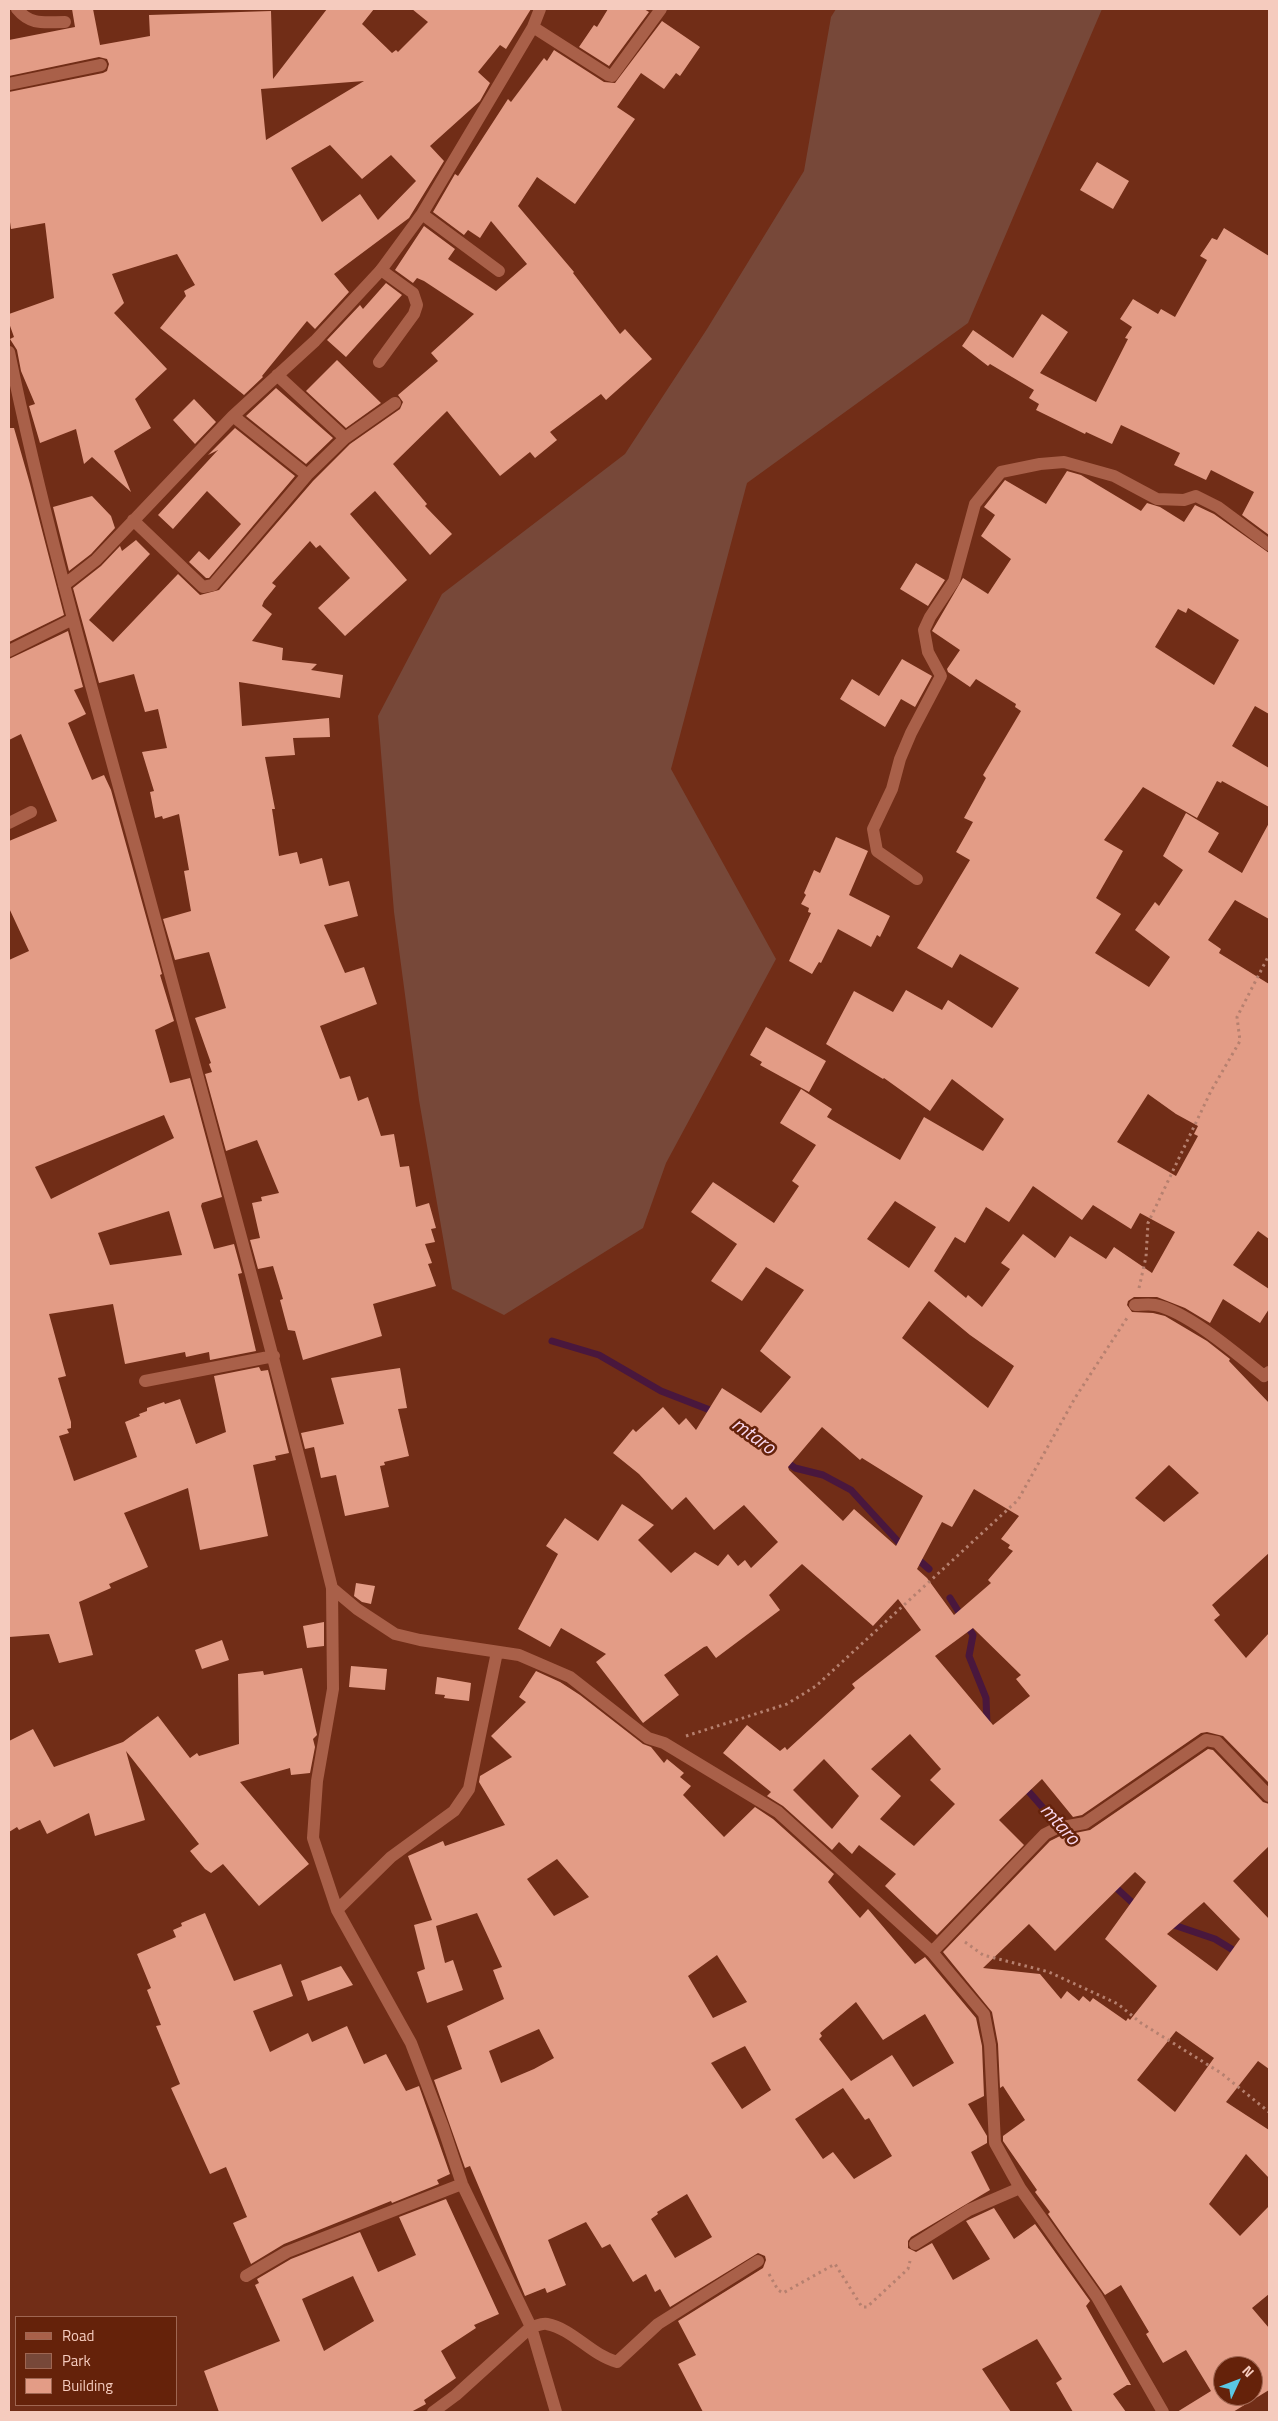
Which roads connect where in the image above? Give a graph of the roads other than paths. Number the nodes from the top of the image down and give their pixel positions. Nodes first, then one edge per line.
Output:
1 (17, 9) edge
2 (540, 9) edge
3 (661, 9) edge
4 (65, 22) dead end
5 (533, 26) junction
6 (101, 65) dead end
7 (9, 84) edge
8 (422, 214) junction
9 (381, 270) junction
10 (499, 270) dead end
11 (9, 352) edge
12 (379, 362) dead end
13 (277, 375) junction
14 (395, 403) dead end
15 (233, 416) junction
16 (345, 438) junction
17 (307, 475) junction
18 (133, 520) junction
19 (1269, 545) edge
20 (64, 585) junction
21 (73, 619) junction
22 (9, 652) edge
23 (31, 812) dead end
24 (9, 823) edge
25 (917, 879) dead end
26 (1136, 1305) road end
27 (274, 1356) junction
28 (1267, 1377) edge
29 (145, 1381) dead end
30 (332, 1588) junction
31 (497, 1652) junction
32 (1269, 1796) edge
33 (337, 1910) junction
34 (932, 1952) junction
35 (462, 2184) junction
36 (1020, 2188) junction
37 (915, 2244) road end
38 (758, 2261) road end
39 (246, 2276) dead end
40 (531, 2327) junction
41 (434, 2412) edge
42 (556, 2412) edge
43 (1162, 2412) edge

1 - 4 street
2 - 5 street
3 - 5 street
5 - 8 street
6 - 7 street
8 - 9 street
8 - 10 street
9 - 12 street
9 - 13 street
11 - 20 street
13 - 15 street
13 - 16 street
14 - 16 street
15 - 17 street
15 - 18 street
16 - 17 street
17 - 18 street
18 - 20 street
19 - 25 street
20 - 21 street
21 - 22 street
21 - 27 street
23 - 24 street
26 - 28 street
27 - 29 street
27 - 30 street
30 - 31 street
30 - 33 street
31 - 33 street
31 - 34 street
32 - 34 street
33 - 35 street
34 - 36 street
35 - 39 street
35 - 40 street
36 - 37 street
36 - 43 street
38 - 40 street
40 - 41 street
40 - 42 street

